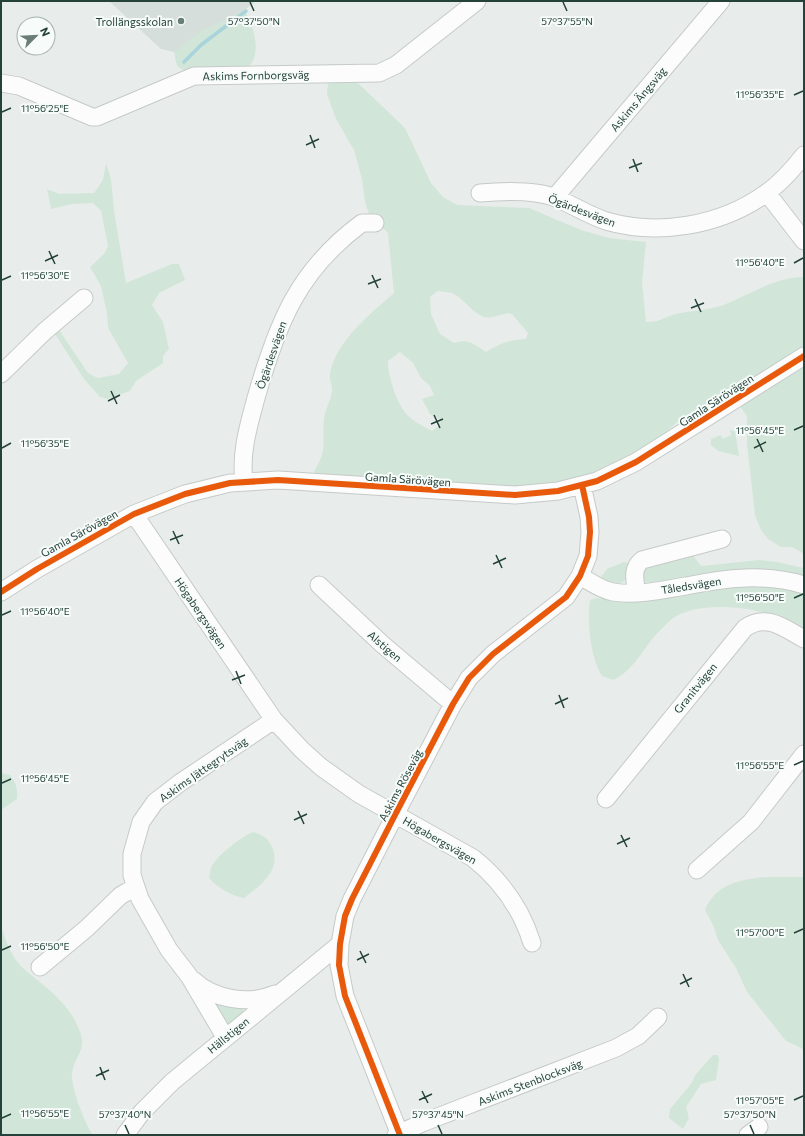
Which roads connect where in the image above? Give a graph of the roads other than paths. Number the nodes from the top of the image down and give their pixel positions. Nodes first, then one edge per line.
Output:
1 (477, 1) edge
2 (721, 1) edge
3 (1, 83) edge
4 (804, 155) edge
5 (480, 193) dead end
6 (767, 193) junction
7 (555, 198) junction
8 (375, 223) dead end
9 (804, 241) edge
10 (84, 298) dead end
11 (804, 356) edge
12 (1, 374) edge
13 (244, 481) junction
14 (582, 485) junction
15 (134, 514) junction
16 (722, 539) dead end
17 (580, 576) junction
18 (804, 585) edge
19 (319, 586) dead end
20 (1, 592) edge
21 (637, 593) junction
22 (804, 639) edge
23 (453, 704) junction
24 (274, 720) junction
25 (804, 754) edge
26 (606, 799) dead end
27 (395, 815) junction
28 (697, 870) dead end
29 (135, 888) junction
30 (532, 943) dead end
31 (340, 944) junction
32 (40, 967) dead end
33 (188, 976) junction
34 (283, 990) junction
35 (658, 1017) dead end
36 (225, 1037) junction
37 (398, 1134) edge
38 (125, 1135) edge

1 - 3 street, Askims Fornborgsväg
2 - 7 street, Askims Ängsväg
4 - 6 street, Ögärdesvägen
5 - 7 street, Ögärdesvägen
6 - 7 street, Ögärdesvägen
6 - 9 street
8 - 13 street, Ögärdesvägen
10 - 12 street
11 - 14 street, Gamla Särövägen
13 - 14 street, Gamla Särövägen
13 - 15 street, Gamla Särövägen
14 - 17 street, Askims Röseväg
15 - 20 street, Gamla Särövägen
15 - 24 street, Högabergsvägen
16 - 21 street
17 - 21 street, Tåledsvägen
17 - 23 street, Askims Röseväg
18 - 21 street, Tåledsvägen
19 - 23 street, Alstigen
22 - 26 street, Granitvägen
23 - 27 street, Askims Röseväg
24 - 27 street, Högabergsvägen
24 - 29 street, Askims Jättegrytsväg
25 - 28 street
27 - 30 street, Högabergsvägen
27 - 31 street, Askims Röseväg
29 - 32 street
29 - 33 street, Askims Jättegrytsväg
31 - 34 street, Hällstigen
31 - 37 street, Askims Röseväg
33 - 34 street, Askims Jättegrytsväg
33 - 36 street, Askims Jättegrytsväg
34 - 36 street, Hällstigen
35 - 37 street, Askims Stenblocksväg
36 - 38 street, Hällstigen

